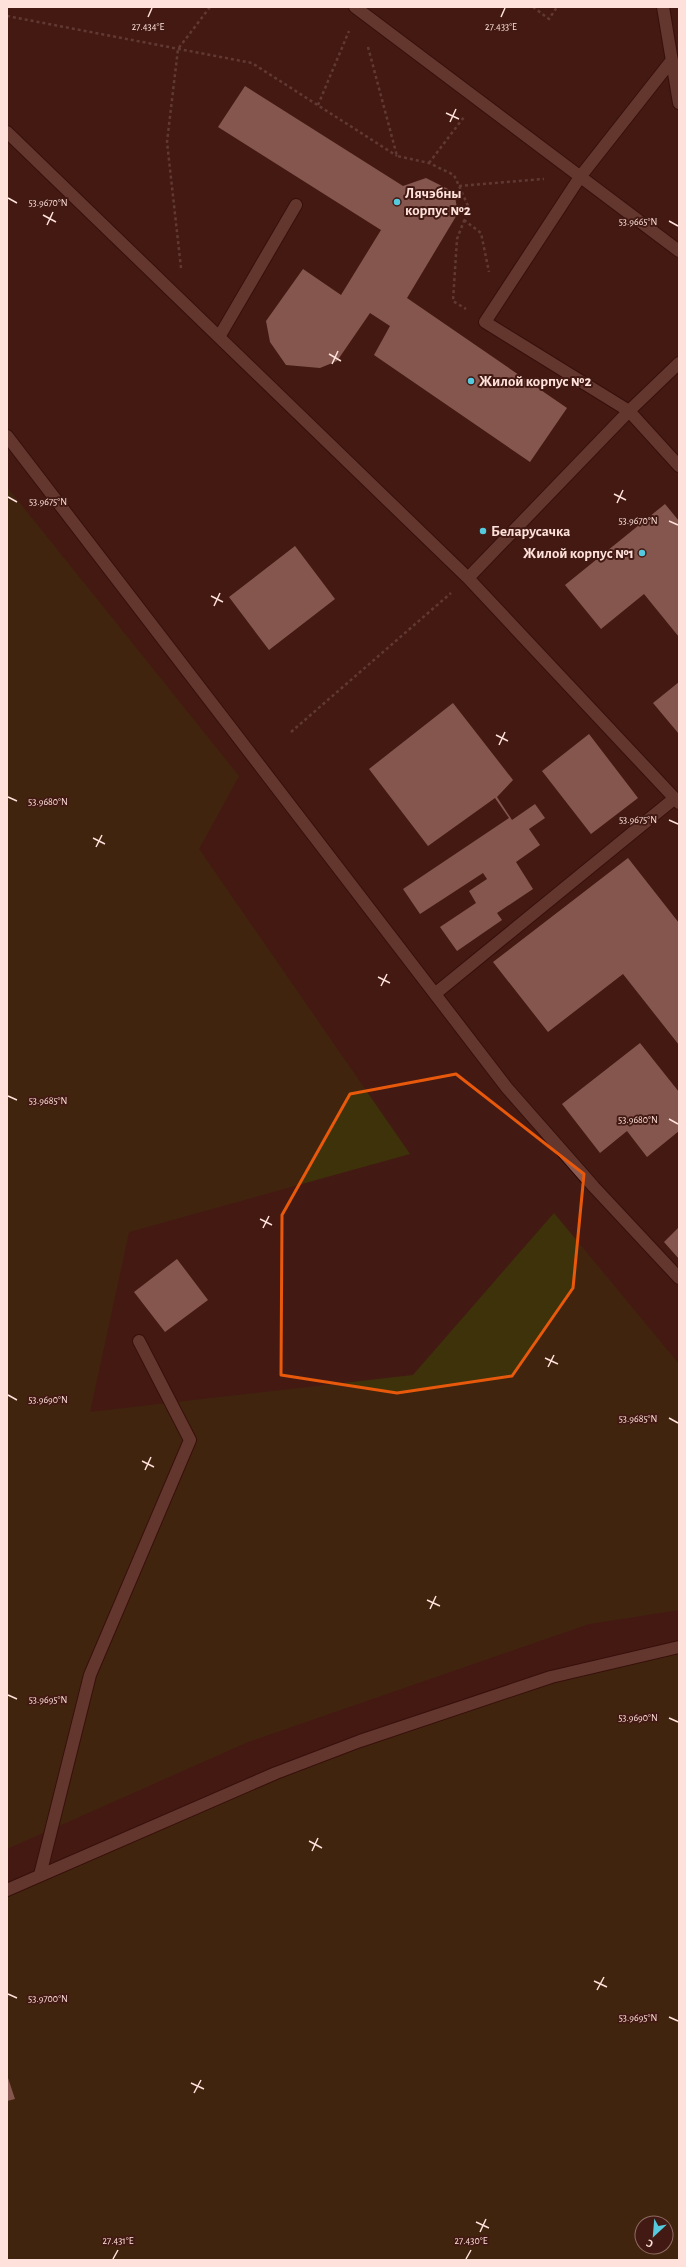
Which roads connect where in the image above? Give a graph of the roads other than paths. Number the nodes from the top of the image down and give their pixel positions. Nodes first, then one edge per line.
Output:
1 (662, 7) edge
2 (357, 8) edge
3 (672, 60) junction
4 (679, 103) edge
5 (7, 132) edge
6 (580, 177) junction
7 (296, 205) dead end
8 (679, 251) edge
9 (219, 337) junction
10 (679, 363) edge
11 (629, 411) junction
12 (7, 436) edge
13 (679, 466) edge
14 (468, 578) junction
15 (677, 801) edge
16 (436, 993) junction
17 (679, 1278) edge
18 (139, 1341) dead end
19 (679, 1647) edge
20 (40, 1875) junction
21 (7, 1890) edge

1 - 3 street
2 - 6 street
3 - 4 street
3 - 6 street
5 - 9 street
6 - 8 street
6 - 11 street
7 - 9 street
9 - 14 street
10 - 11 street
11 - 13 street
11 - 14 street
12 - 16 street
14 - 15 street
15 - 16 street
16 - 17 street
18 - 20 street
19 - 20 street
20 - 21 street

